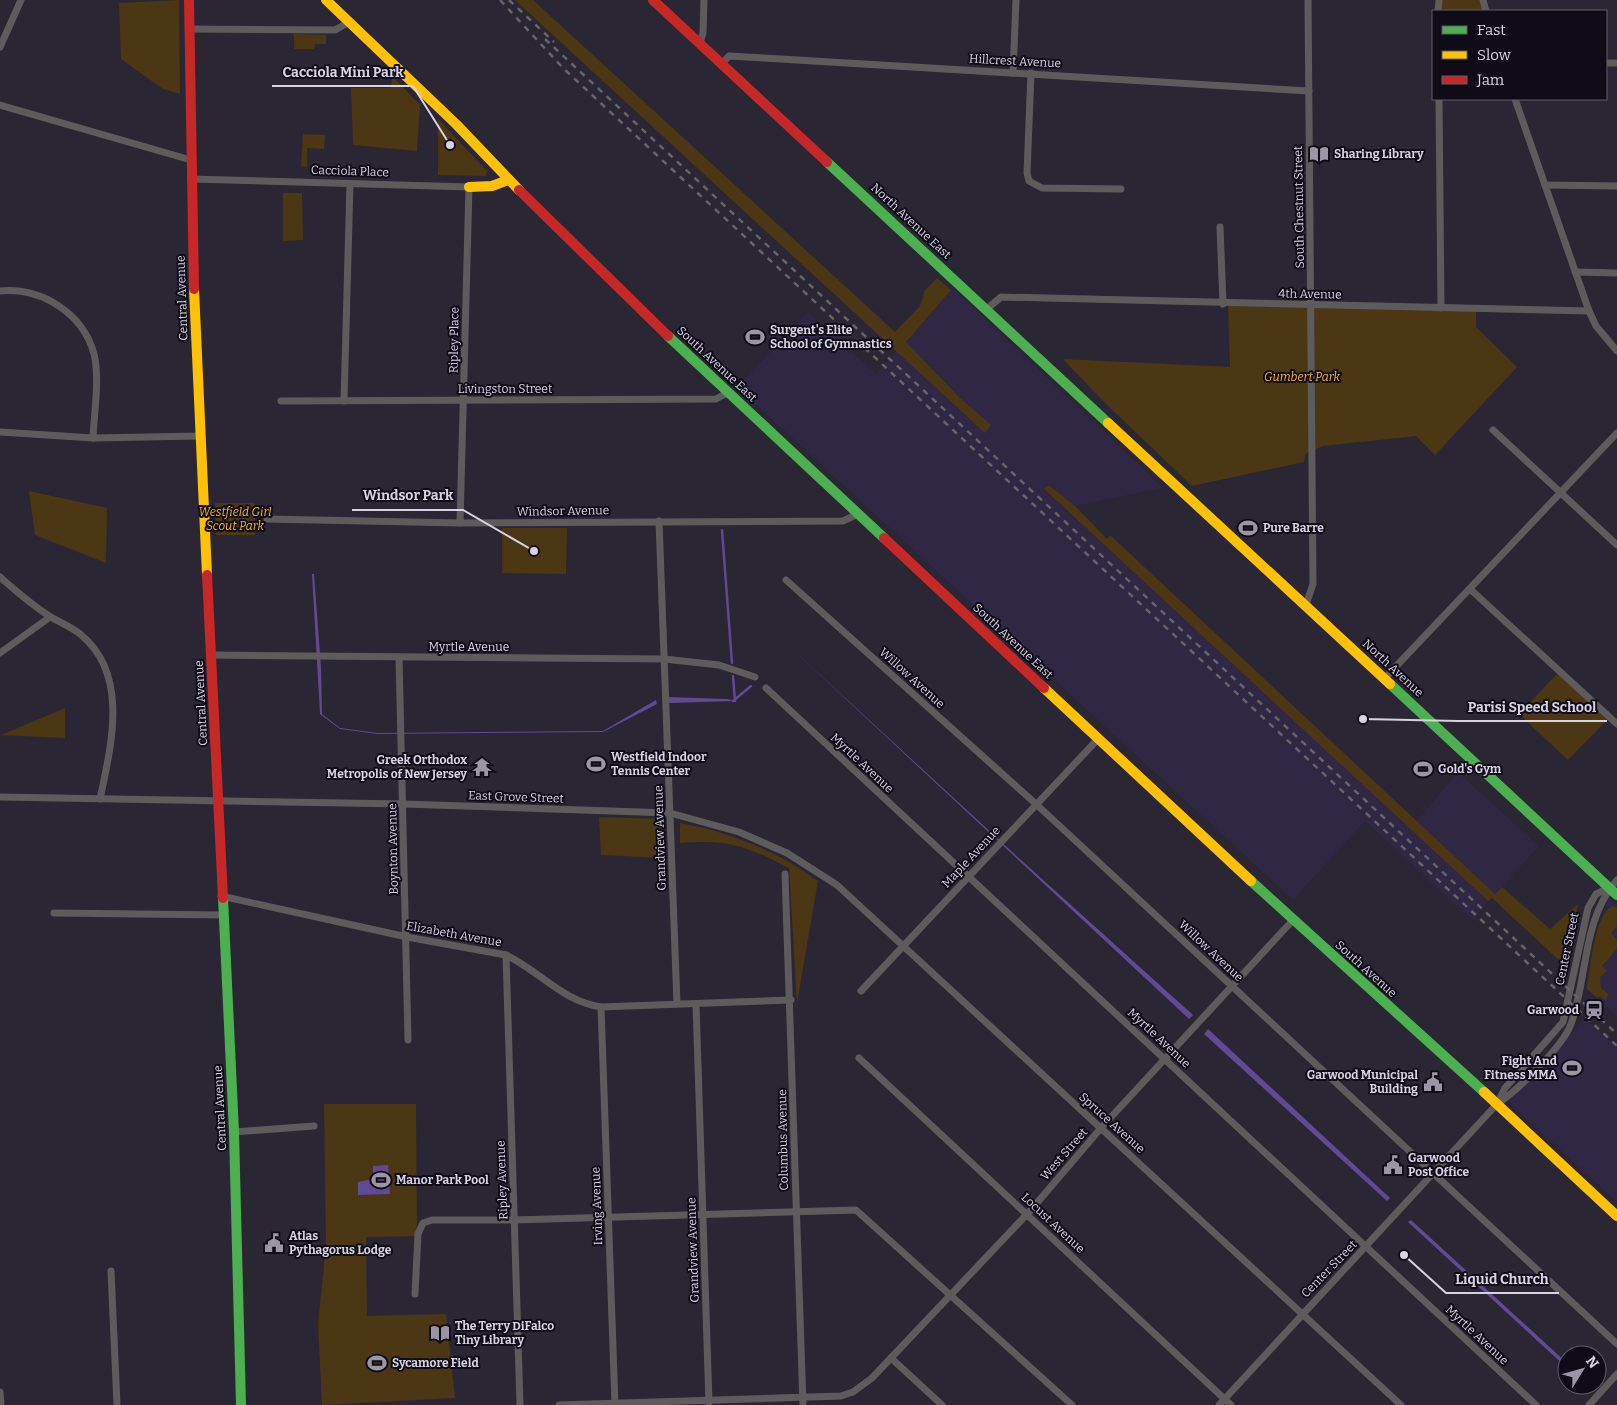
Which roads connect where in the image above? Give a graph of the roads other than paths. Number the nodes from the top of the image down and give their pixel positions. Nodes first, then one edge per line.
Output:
1 (21, 0) edge
2 (189, 0) edge
3 (326, 0) edge
4 (653, 0) edge
5 (704, 0) edge
6 (1016, 0) edge
7 (1308, 0) edge
8 (349, 22) junction
9 (189, 30) junction
10 (700, 43) junction
11 (0, 46) edge
12 (722, 63) junction
13 (1013, 73) junction
14 (1031, 73) junction
15 (1309, 91) junction
16 (1439, 100) edge
17 (1515, 100) edge
18 (0, 105) edge
19 (191, 160) junction
20 (192, 179) junction
21 (508, 180) junction
22 (350, 184) junction
23 (1545, 185) junction
24 (469, 186) junction
25 (1617, 186) edge
26 (1121, 188) dead end
27 (1220, 227) dead end
28 (1575, 272) junction
29 (1617, 273) edge
30 (0, 291) edge
31 (1222, 304) junction
32 (1311, 306) junction
33 (1441, 308) junction
34 (987, 309) junction
35 (1588, 311) junction
36 (1617, 350) edge
37 (729, 392) junction
38 (281, 401) dead end
39 (344, 401) junction
40 (463, 401) junction
41 (1493, 430) dead end
42 (0, 432) edge
43 (1617, 433) edge
44 (200, 436) junction
45 (93, 438) junction
46 (1151, 461) joint
47 (1561, 493) junction
48 (858, 514) junction
49 (267, 519) dead end
50 (659, 521) junction
51 (460, 523) junction
52 (1617, 545) edge
53 (0, 577) edge
54 (786, 580) dead end
55 (1470, 589) junction
56 (1306, 605) junction
57 (50, 616) junction
58 (0, 653) edge
59 (210, 654) junction
60 (399, 657) junction
61 (664, 659) junction
62 (755, 677) dead end
63 (1385, 678) junction
64 (766, 688) dead end
65 (1617, 724) edge
66 (1098, 739) junction
67 (0, 797) edge
68 (100, 799) junction
69 (218, 800) junction
70 (404, 804) junction
71 (1036, 804) junction
72 (670, 813) junction
73 (804, 864) joint
74 (785, 874) dead end
75 (967, 877) junction
76 (1617, 880) edge
77 (1613, 892) edge
78 (222, 896) junction
79 (54, 913) dead end
80 (222, 915) junction
81 (1293, 920) junction
82 (407, 937) junction
83 (904, 948) junction
84 (506, 955) junction
85 (1232, 986) junction
86 (861, 991) dead end
87 (791, 1000) junction
88 (677, 1004) junction
89 (696, 1004) junction
90 (601, 1007) junction
91 (408, 1040) dead end
92 (859, 1058) dead end
93 (1165, 1059) junction
94 (1497, 1104) junction
95 (314, 1126) dead end
96 (1101, 1128) junction
97 (234, 1132) junction
98 (1432, 1173) junction
99 (796, 1212) junction
100 (1027, 1214) junction
101 (702, 1215) junction
102 (1617, 1216) edge
103 (609, 1218) junction
104 (514, 1220) junction
105 (1365, 1247) junction
106 (111, 1271) dead end
107 (951, 1293) junction
108 (415, 1294) dead end
109 (1302, 1313) junction
110 (1617, 1344) edge
111 (891, 1358) junction
112 (1617, 1374) edge
113 (0, 1392) edge
114 (1225, 1399) junction
115 (803, 1401) edge
116 (709, 1403) edge
117 (615, 1404) edge
118 (0, 1405) edge
119 (116, 1405) edge
120 (241, 1405) edge
121 (520, 1405) edge
122 (559, 1405) edge
123 (942, 1405) edge
124 (1072, 1405) edge
125 (1219, 1405) edge
126 (1231, 1405) edge
127 (1400, 1405) edge
128 (1536, 1405) edge
129 (1589, 1405) edge

1 - 11 street
2 - 9 main road, Central Avenue
3 - 8 main road, South Avenue East
4 - 10 main road, North Avenue East
5 - 10 street
6 - 13 street
7 - 15 street, South Chestnut Street
8 - 9 street
8 - 21 main road, South Avenue East
9 - 19 main road, Central Avenue
10 - 12 main road, North Avenue East
12 - 13 street, Hillcrest Avenue
12 - 34 main road, North Avenue East
13 - 14 street, Hillcrest Avenue
14 - 15 street, Hillcrest Avenue
14 - 26 street
15 - 32 street, South Chestnut Street
16 - 33 street
17 - 23 street
18 - 19 street
19 - 20 main road, Central Avenue
20 - 22 street, Cacciola Place
20 - 44 main road, Central Avenue
21 - 24 main road, Cacciola Place
21 - 37 main road, South Avenue East
22 - 24 street, Cacciola Place
22 - 39 street
23 - 25 street
23 - 28 street
24 - 40 street, Ripley Place
27 - 31 street
28 - 29 street
28 - 35 street
30 - 45 street
31 - 32 street, 4th Avenue
31 - 34 street, 4th Avenue
32 - 33 street, 4th Avenue
32 - 56 street, South Chestnut Street
33 - 35 street, 4th Avenue
34 - 46 main road, North Avenue East
35 - 36 street
37 - 40 street, Livingston Street
37 - 48 main road, South Avenue East
38 - 39 street, Livingston Street
39 - 40 street, Livingston Street
40 - 51 street, Ripley Place
41 - 47 street
42 - 45 street
43 - 47 street
44 - 45 street
44 - 59 main road, Central Avenue
46 - 56 main road, North Avenue
47 - 52 street
47 - 55 street
48 - 50 street, Windsor Avenue
48 - 66 main road, South Avenue East
49 - 51 street, Windsor Avenue
50 - 51 street, Windsor Avenue
50 - 61 street, Grandview Avenue
53 - 57 street
54 - 71 street, Willow Avenue
55 - 63 street
55 - 65 street
56 - 63 main road, North Avenue
57 - 58 street
57 - 68 street
59 - 60 street, Myrtle Avenue
59 - 69 main road, Central Avenue
60 - 61 street, Myrtle Avenue
60 - 70 street, Boynton Avenue
61 - 62 street, Myrtle Avenue
61 - 72 street, Grandview Avenue
63 - 77 main road, North Avenue
64 - 75 street, Myrtle Avenue
66 - 71 street, Maple Avenue
66 - 81 main road, South Avenue
67 - 68 street, East Grove Street
68 - 69 street, East Grove Street
69 - 70 street, East Grove Street
69 - 78 main road, Central Avenue
70 - 72 street, East Grove Street
70 - 82 street, Boynton Avenue
71 - 75 street, Maple Avenue
71 - 85 street, Willow Avenue
72 - 73 street, East Grove Street
72 - 88 street, Grandview Avenue
73 - 83 street, Spruce Avenue
74 - 87 street, Columbus Avenue
75 - 83 street, Maple Avenue
75 - 93 street, Myrtle Avenue
76 - 77 street, Center Street
77 - 94 street, Center Street
78 - 80 main road, Central Avenue
78 - 82 street, Elizabeth Avenue
79 - 80 street
80 - 97 main road, Central Avenue
81 - 85 street, West Street
81 - 94 main road, South Avenue
82 - 84 street, Elizabeth Avenue
82 - 91 street, Boynton Avenue
83 - 86 street, Maple Avenue
83 - 96 street, Spruce Avenue
84 - 90 street, Elizabeth Avenue
84 - 104 street, Ripley Avenue
85 - 93 street, West Street
85 - 98 street, Willow Avenue
87 - 89 street, Elizabeth Avenue
87 - 99 street, Columbus Avenue
88 - 89 street, Elizabeth Avenue
88 - 90 street, Elizabeth Avenue
89 - 101 street, Grandview Avenue
90 - 103 street, Irving Avenue
92 - 100 street, Locust Avenue
93 - 96 street, West Street
93 - 105 street, Myrtle Avenue
94 - 98 street, Center Street
94 - 102 main road, South Avenue
95 - 97 street
96 - 100 street, West Street
96 - 109 street, Spruce Avenue
97 - 120 main road, Central Avenue
98 - 105 street, Center Street
98 - 110 street, Willow Avenue
99 - 101 street
99 - 107 street
99 - 115 street, Columbus Avenue
100 - 107 street, West Street
100 - 114 street, Locust Avenue
101 - 103 street
101 - 116 street, Grandview Avenue
103 - 104 street
103 - 117 street, Irving Avenue
104 - 108 street
104 - 121 street, Ripley Avenue
105 - 109 street, Center Street
105 - 128 street, Myrtle Avenue
106 - 119 street
107 - 111 street, West Street
107 - 124 street
109 - 114 street, Center Street
109 - 127 street, Spruce Avenue
111 - 115 street, West Street
111 - 123 street
112 - 129 street
113 - 118 street
114 - 125 street, Center Street
114 - 126 street, Locust Avenue
115 - 116 street, West Street
116 - 117 street, West Street
117 - 122 street, West Street

